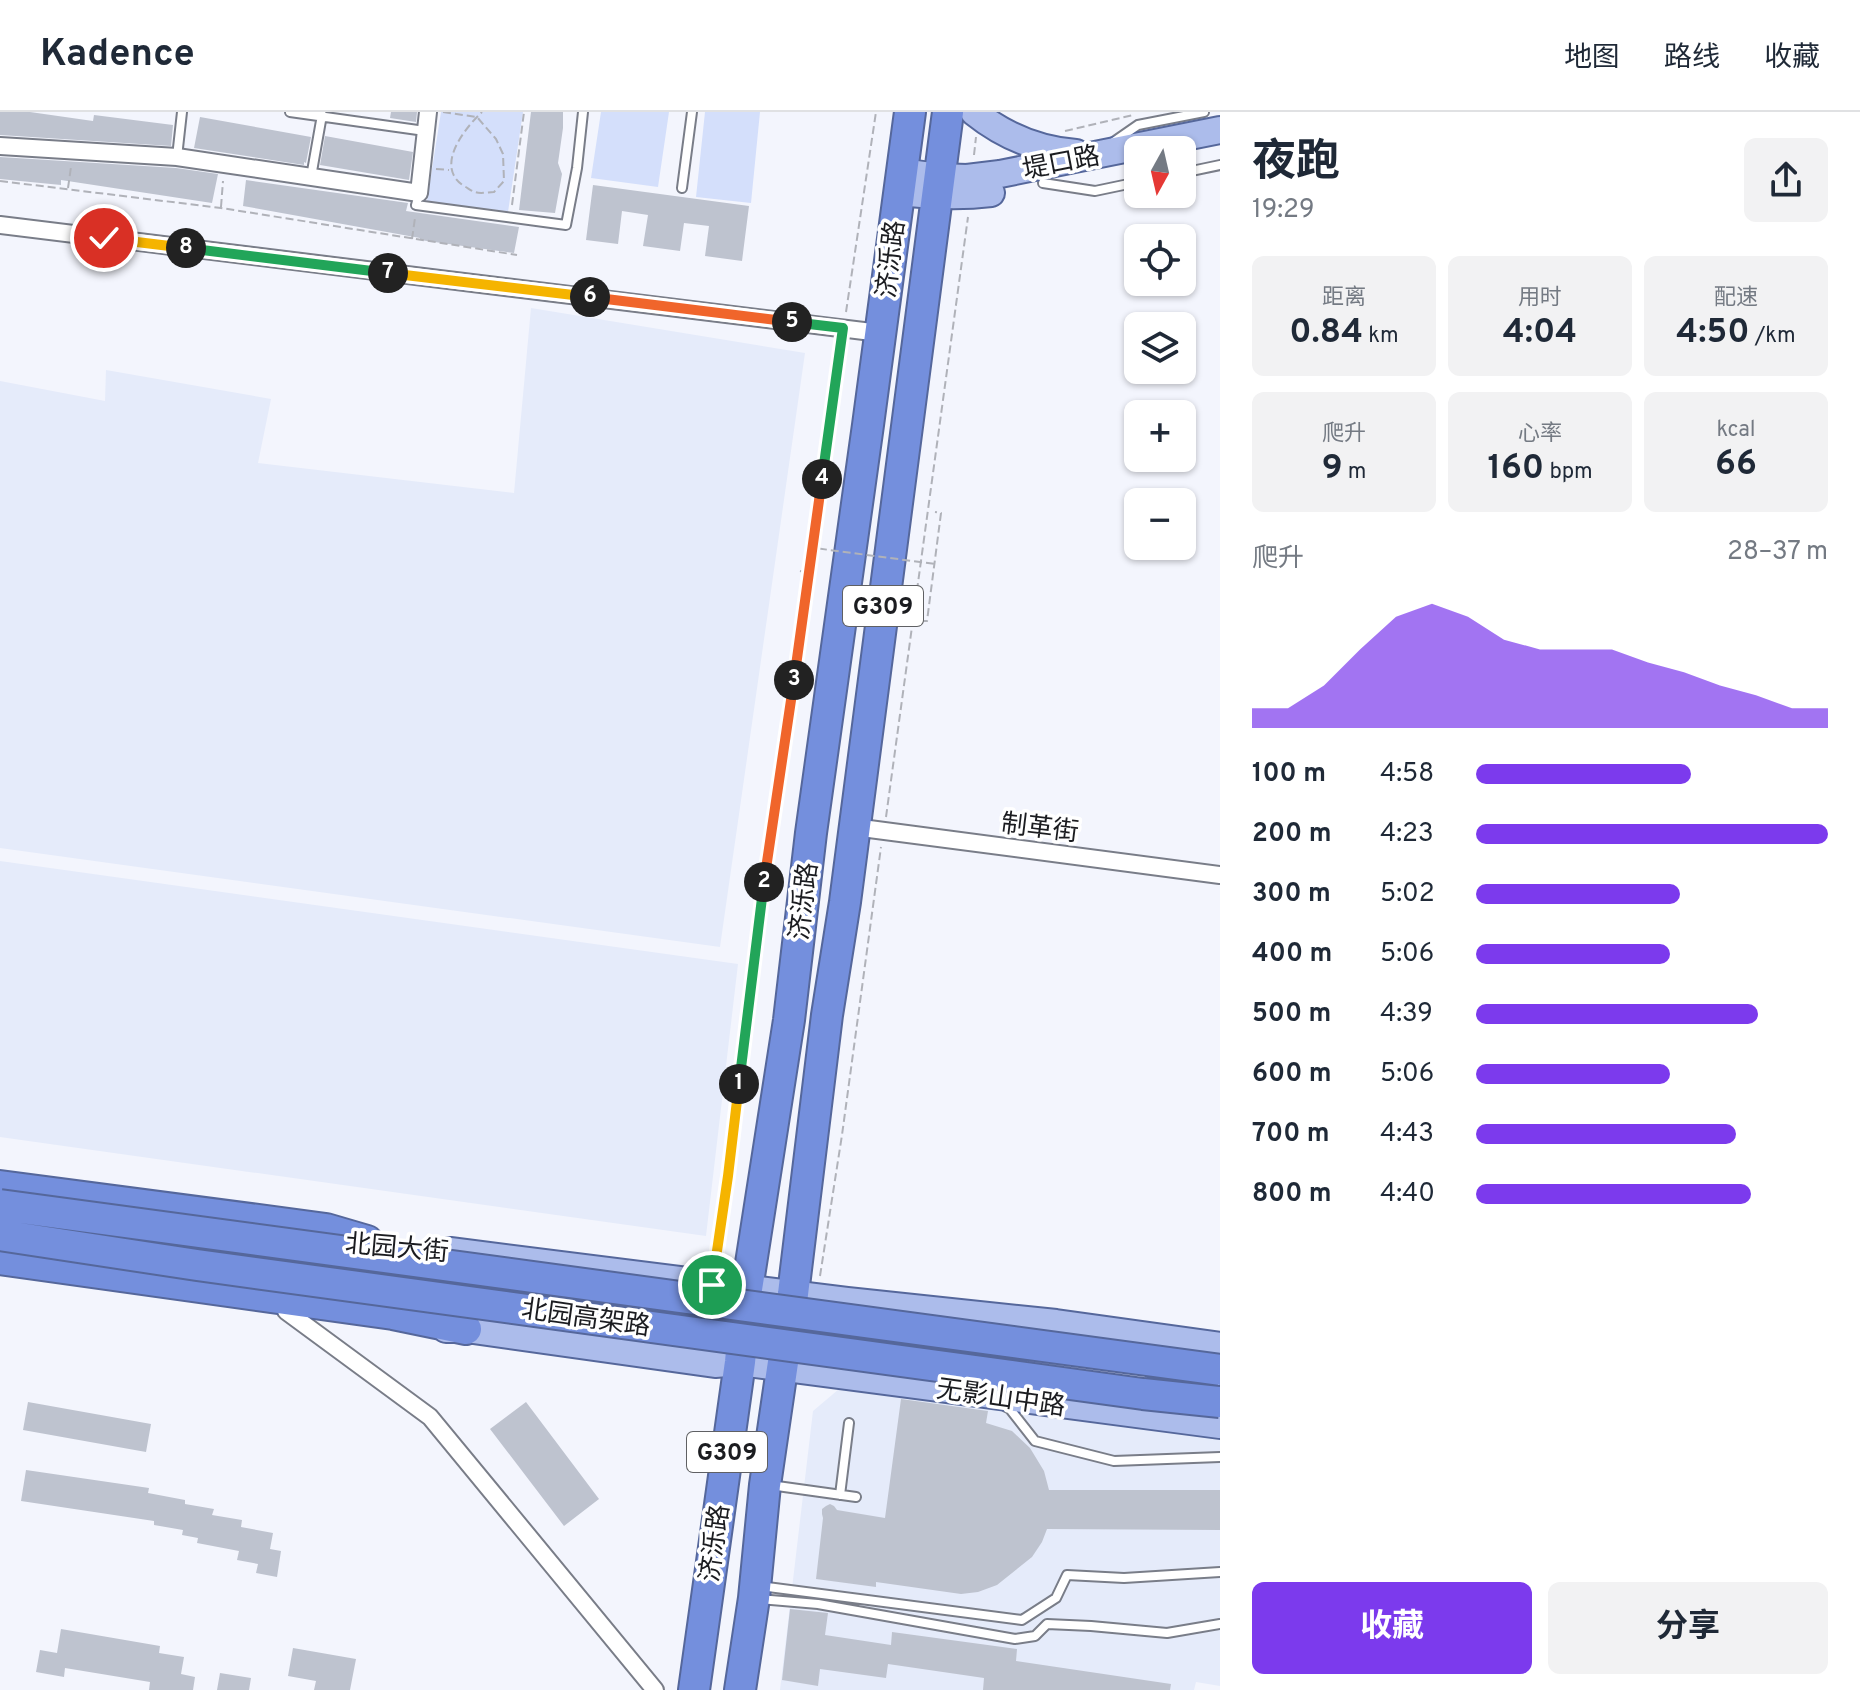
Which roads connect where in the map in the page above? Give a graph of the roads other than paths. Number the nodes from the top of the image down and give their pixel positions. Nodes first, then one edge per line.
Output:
1 (182, 112) edge
2 (290, 112) edge
3 (428, 112) edge
4 (583, 112) edge
5 (692, 112) edge
6 (910, 112) edge
7 (948, 112) edge
8 (1204, 112) edge
9 (322, 114) edge
10 (978, 115) edge
11 (1220, 130) edge
12 (426, 131) junction
13 (0, 146) edge
14 (1220, 147) edge
15 (1196, 151) edge
16 (1096, 155) junction
17 (177, 157) junction
18 (1220, 165) edge
19 (1124, 166) edge
20 (1196, 170) edge
21 (311, 177) junction
22 (900, 182) junction
23 (1043, 183) junction
24 (1124, 185) edge
25 (937, 186) junction
26 (972, 186) junction
27 (682, 188) dead end
28 (418, 199) junction
29 (0, 225) edge
30 (880, 333) junction
31 (869, 829) junction
32 (1220, 875) edge
33 (0, 1186) edge
34 (0, 1202) edge
35 (0, 1235) edge
36 (367, 1241) junction
37 (0, 1252) edge
38 (0, 1259) edge
39 (0, 1272) edge
40 (747, 1289) junction
41 (805, 1295) junction
42 (286, 1311) junction
43 (405, 1312) junction
44 (466, 1329) junction
45 (1220, 1346) edge
46 (740, 1362) junction
47 (782, 1368) junction
48 (1220, 1370) edge
49 (980, 1394) junction
50 (1220, 1402) edge
51 (849, 1423) dead end
52 (1220, 1425) edge
53 (1220, 1457) edge
54 (765, 1485) junction
55 (840, 1495) junction
56 (856, 1497) dead end
57 (1220, 1572) edge
58 (754, 1592) junction
59 (1220, 1624) edge
60 (655, 1690) edge
61 (694, 1690) edge
62 (740, 1690) edge

1 - 17 lane
2 - 9 lane
3 - 12 street
4 - 28 lane
5 - 27 lane
6 - 22 highway, 济泺路 / G309
7 - 25 highway, 济泺路 / G309
8 - 16 lane
9 - 12 lane
9 - 21 lane
10 - 16 main road
11 - 16 main road, 堤口路
12 - 28 street
13 - 17 street
14 - 15 main road
16 - 26 main road, 堤口路
17 - 21 street
18 - 20 lane
19 - 23 main road, 堤口路
21 - 28 street
22 - 25 main road, 堤口路
22 - 30 highway, 济泺路 / G309
23 - 24 lane
23 - 26 main road, 堤口路
25 - 26 main road, 堤口路
25 - 31 highway, 济泺路 / G309
29 - 30 street
30 - 40 highway, 济泺路 / G309
31 - 32 street, 制革街
31 - 41 highway, 济泺路 / G309
33 - 36 highway
34 - 36 main road, 北园大街
34 - 48 highway, 北园高架路, bridge
35 - 50 highway, 北园高架路, bridge
36 - 40 main road, 北园大街
37 - 43 main road
38 - 43 highway
39 - 42 main road
40 - 41 main road, 北园大街
40 - 46 highway, 济泺路 / G309
41 - 45 main road
41 - 47 highway, 济泺路 / G309
42 - 44 main road
42 - 60 street
43 - 44 highway
43 - 46 main road
44 - 46 main road
46 - 47 main road
46 - 61 highway, 济泺路 / G309
47 - 49 main road, 无影山中路
47 - 54 highway, 济泺路 / G309
49 - 52 main road, 无影山中路
49 - 53 lane
51 - 55 lane
54 - 55 lane
54 - 58 highway, 济泺路 / G309
55 - 56 lane
57 - 58 lane
58 - 59 lane
58 - 62 highway, 济泺路 / G309

